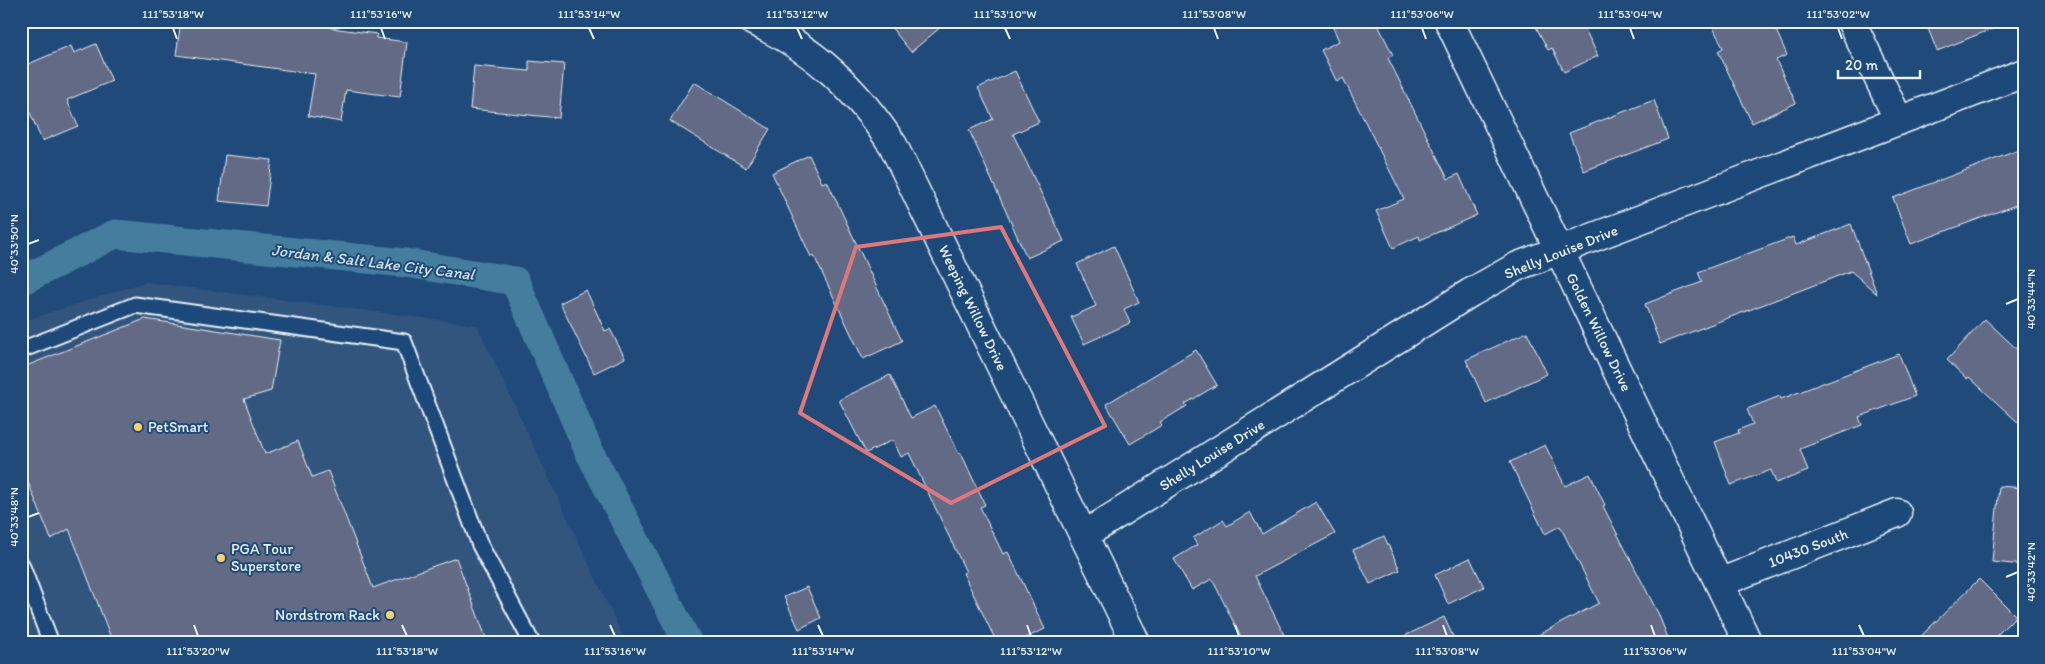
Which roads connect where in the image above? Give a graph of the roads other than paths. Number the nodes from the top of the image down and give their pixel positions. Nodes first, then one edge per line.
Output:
1 (753, 21) edge
2 (1449, 21) edge
3 (1851, 21) edge
4 (2024, 73) edge
5 (1899, 121) junction
6 (1560, 250) junction
7 (21, 350) edge
8 (1897, 513) dead end
9 (1084, 535) junction
10 (21, 564) edge
11 (1719, 583) junction
12 (51, 643) edge
13 (532, 643) edge
14 (1136, 643) edge
15 (1748, 643) edge

1 - 9 street, Weeping Willow Drive
2 - 6 street, Golden Willow Drive
3 - 5 street
4 - 5 street, Shelly Louise Drive
5 - 6 street, Shelly Louise Drive
6 - 9 street, Shelly Louise Drive
6 - 11 street, Golden Willow Drive
7 - 13 lane
8 - 11 street, 10430 South
9 - 14 street, Weeping Willow Drive
10 - 12 lane
11 - 15 street, Golden Willow Drive

